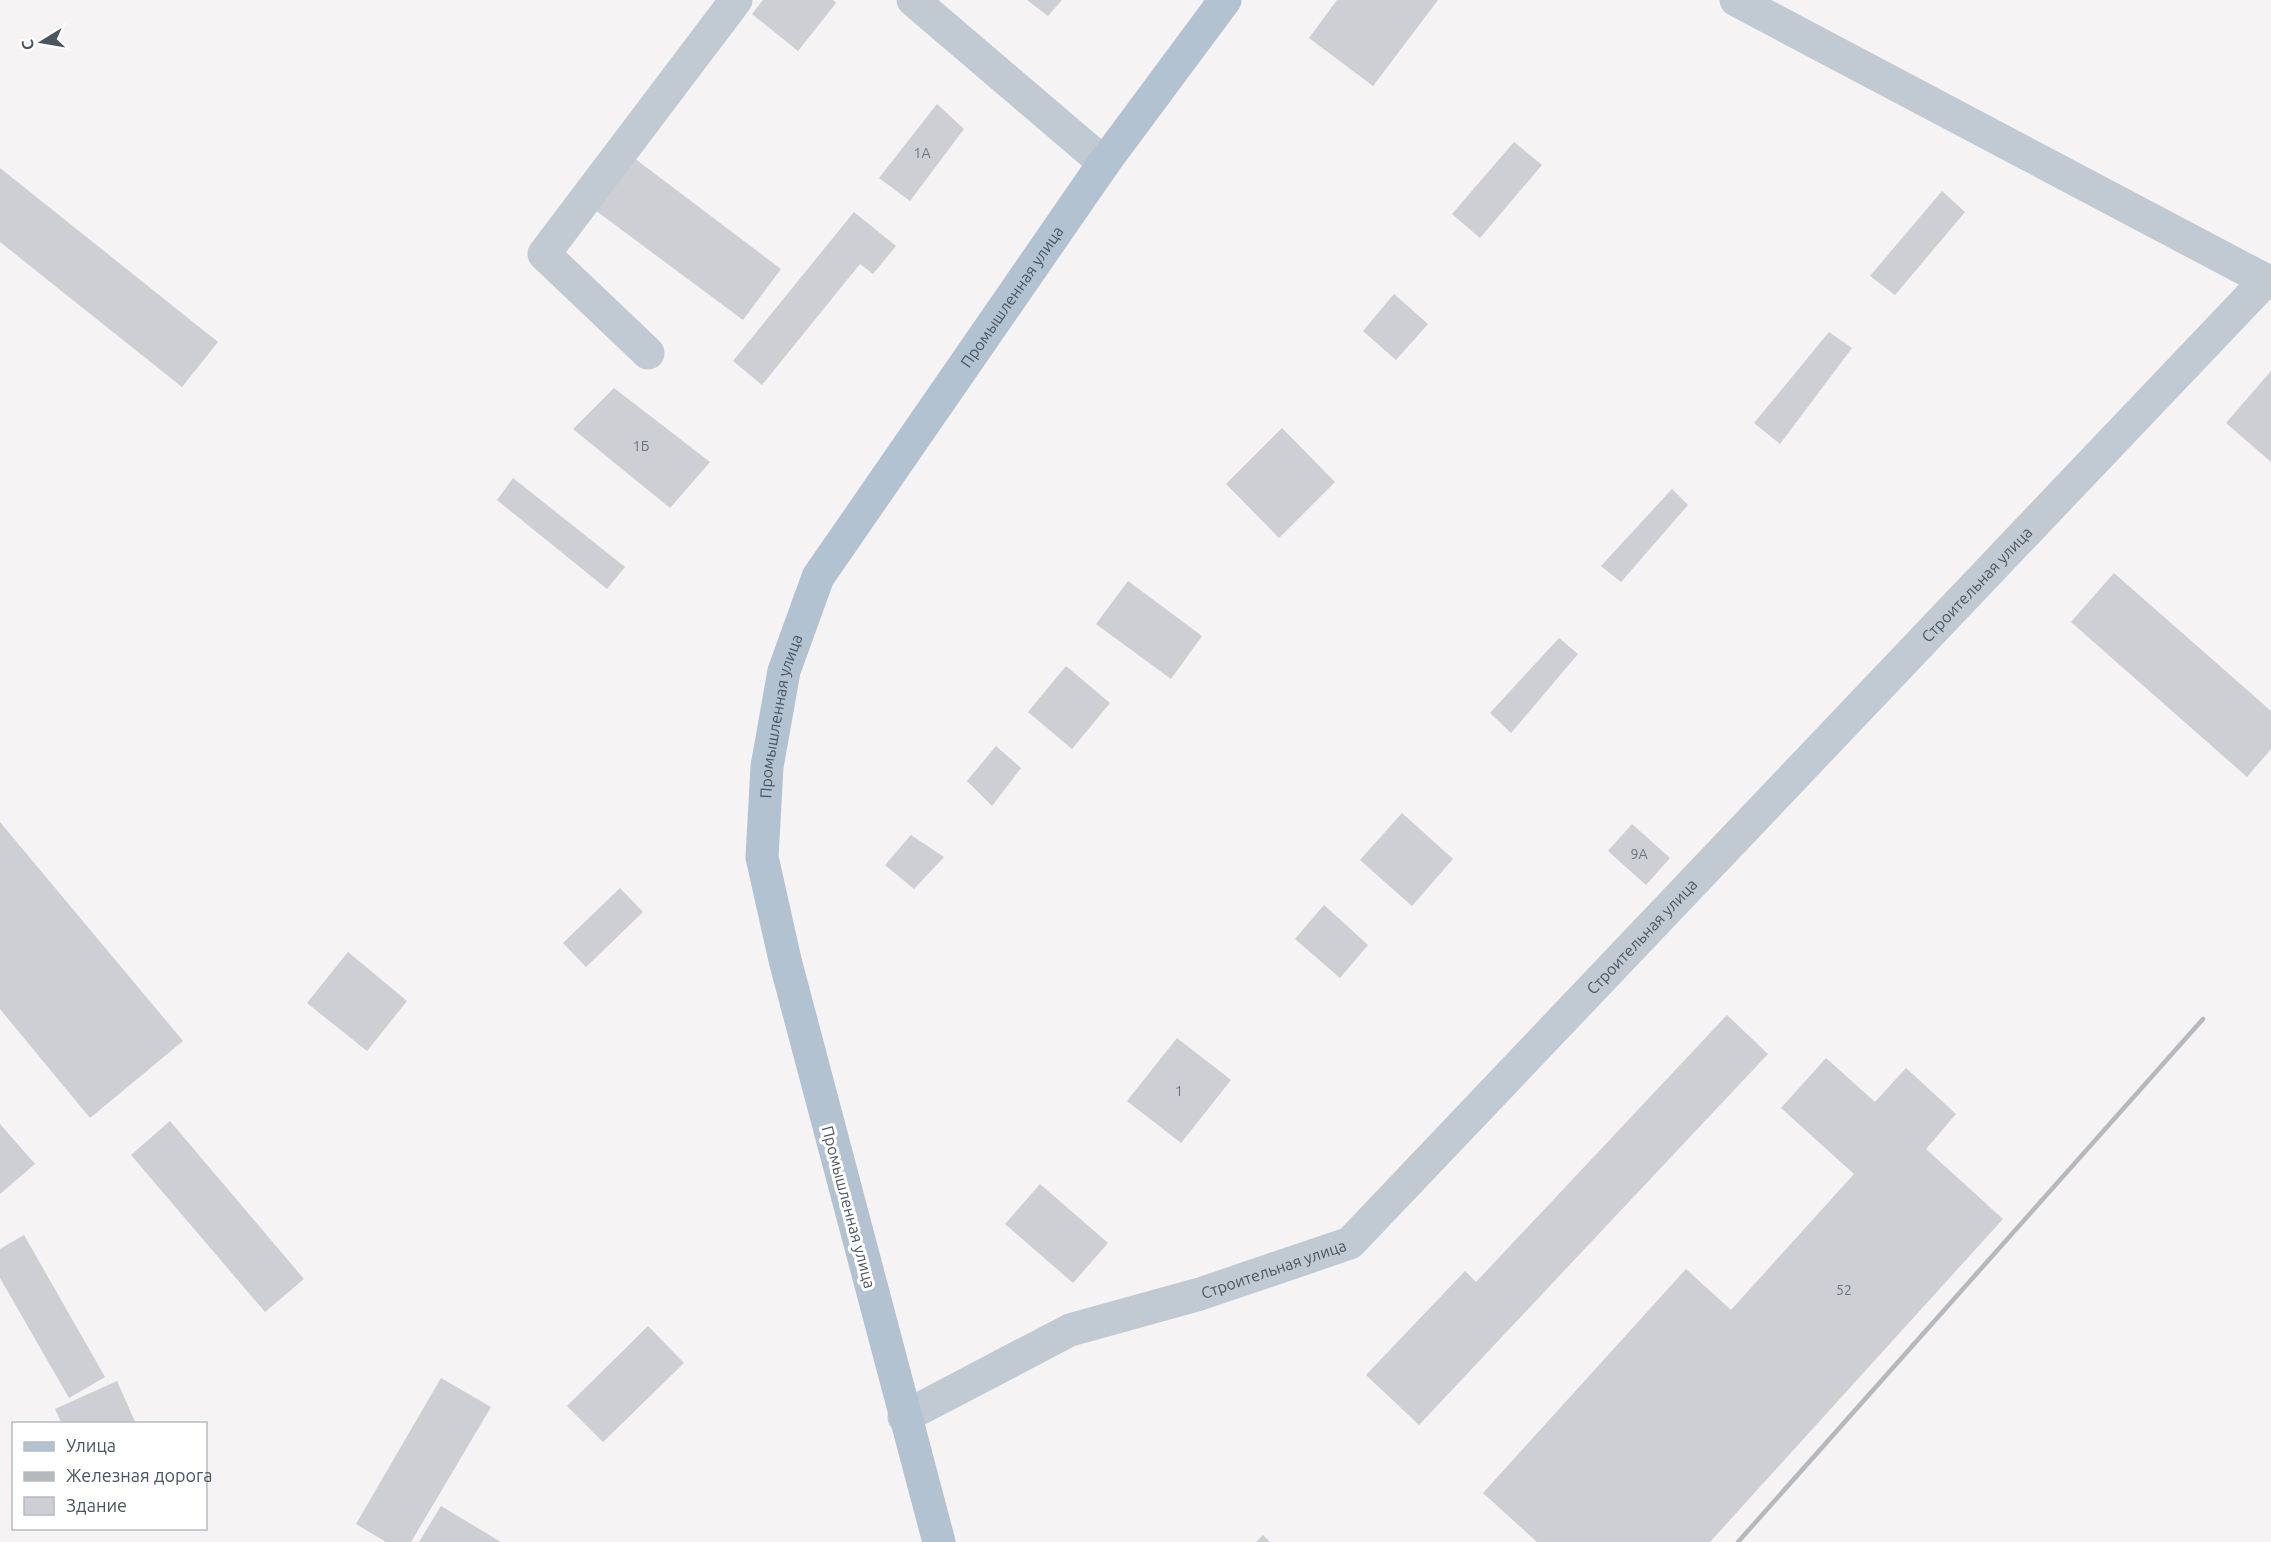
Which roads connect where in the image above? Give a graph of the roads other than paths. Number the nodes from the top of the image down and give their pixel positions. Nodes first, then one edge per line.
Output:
1 (736, 0) edge
2 (913, 0) edge
3 (1226, 0) edge
4 (1736, 0) edge
5 (1104, 163) junction
6 (2268, 281) edge
7 (648, 353) dead end
8 (904, 1417) junction
9 (939, 1542) edge

1 - 7 street
2 - 5 street
3 - 5 main road, Промышленная улица
4 - 6 street
5 - 8 main road, Промышленная улица
6 - 8 street, Строительная улица
8 - 9 main road, Промышленная улица

